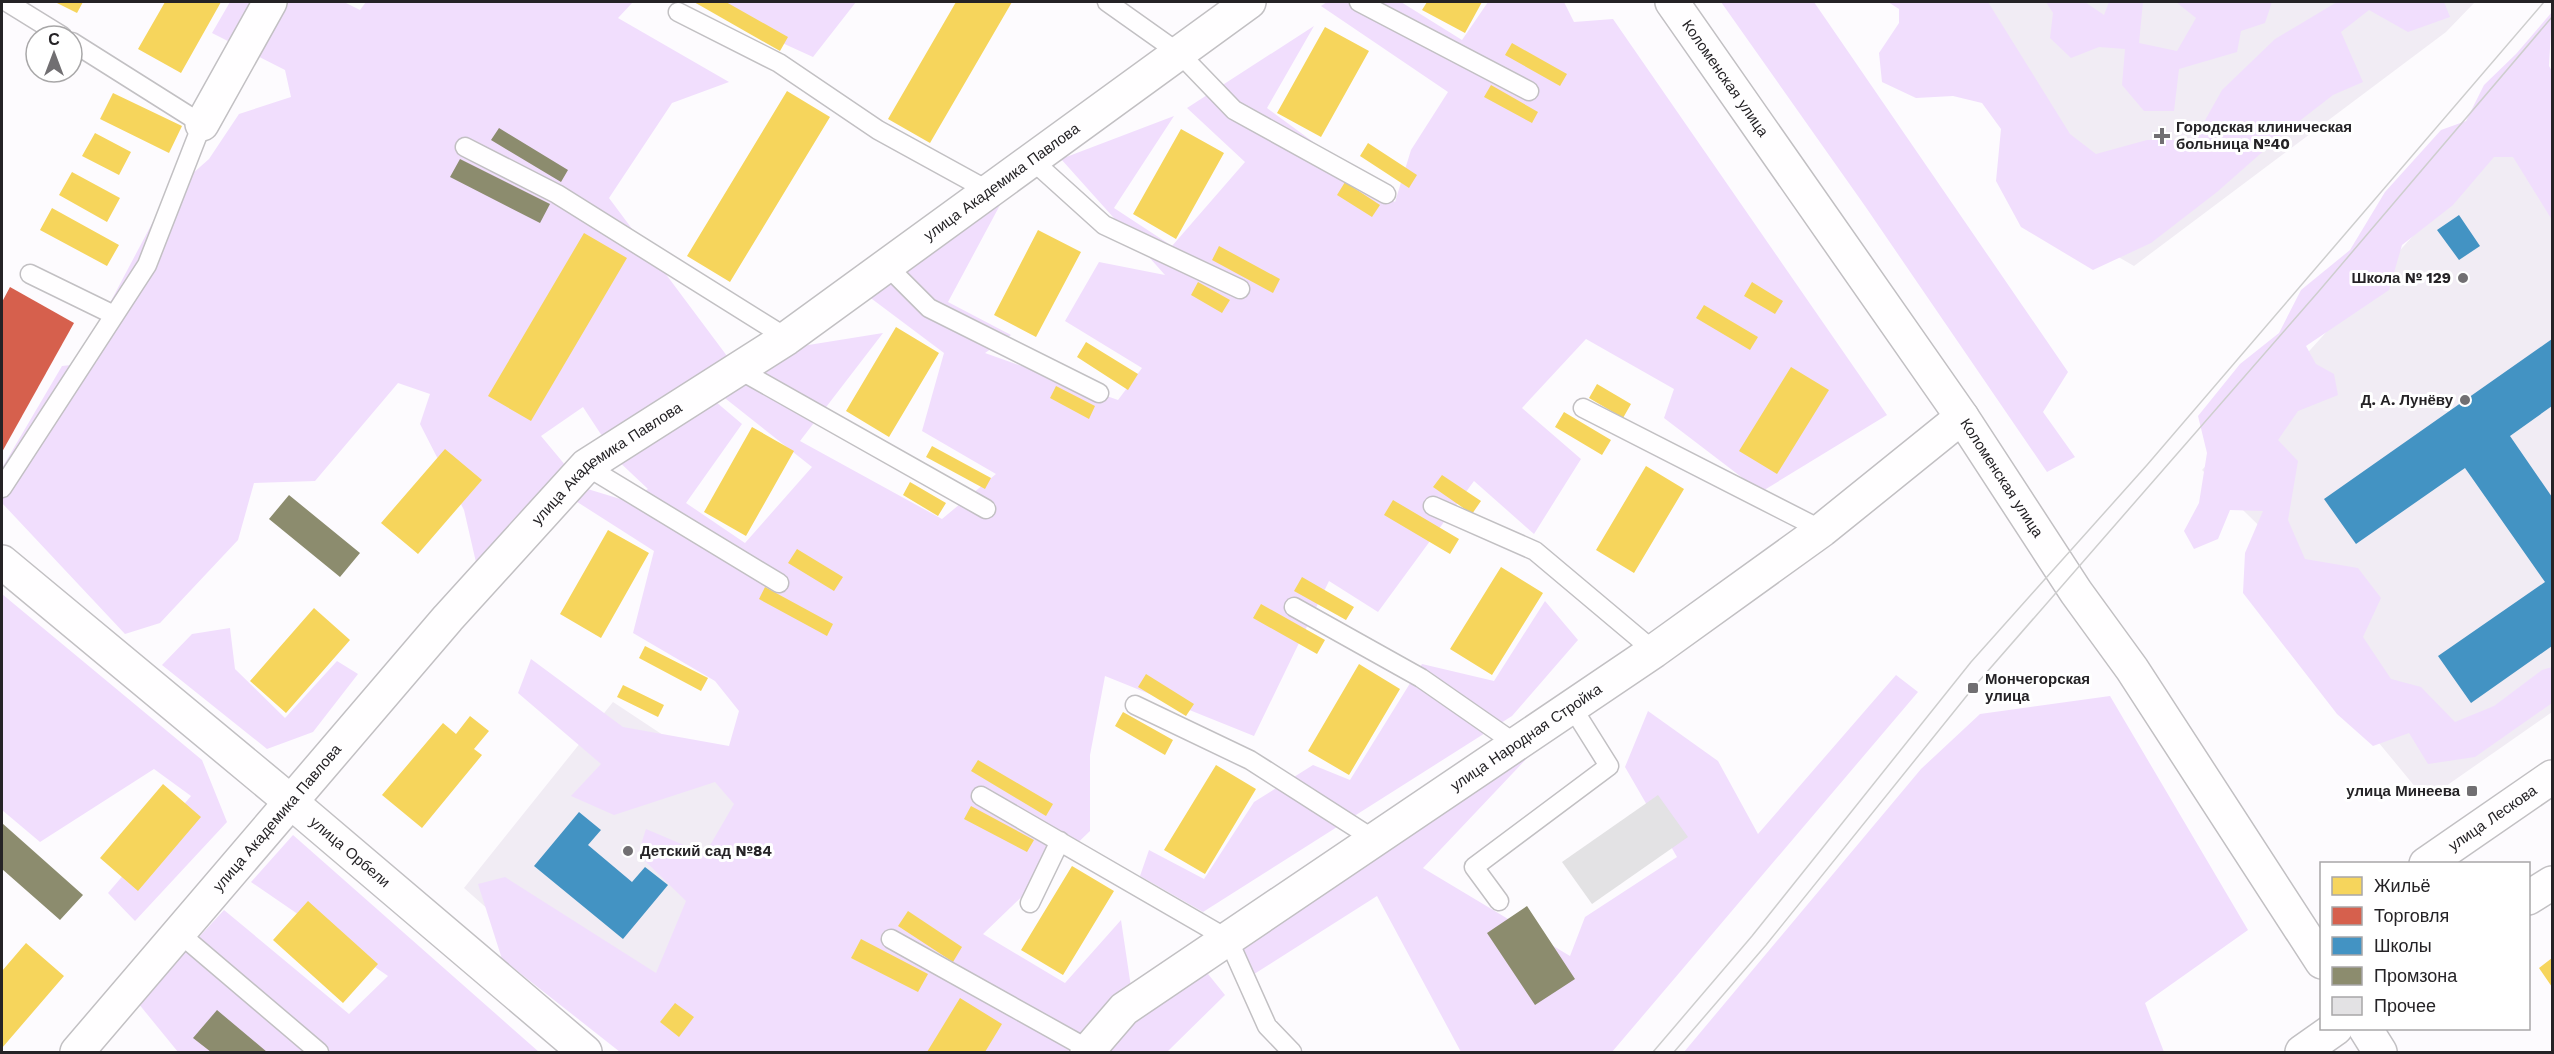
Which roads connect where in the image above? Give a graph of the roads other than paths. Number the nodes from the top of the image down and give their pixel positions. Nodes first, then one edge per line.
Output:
1 (7, 2) edge
2 (270, 2) edge
3 (1107, 2) edge
4 (1250, 2) edge
5 (1359, 2) edge
6 (1672, 2) edge
7 (678, 12) dead end
8 (43, 24) edge
9 (84, 50) edge
10 (1179, 53) junction
11 (1529, 91) dead end
12 (202, 124) junction
13 (465, 147) dead end
14 (1032, 160) junction
15 (989, 191) junction
16 (1386, 194) dead end
17 (886, 266) junction
18 (30, 274) dead end
19 (1240, 289) dead end
20 (114, 315) junction
21 (787, 338) junction
22 (738, 369) junction
23 (1099, 393) dead end
24 (1583, 408) dead end
25 (1962, 417) junction
26 (586, 466) junction
27 (2, 488) edge
28 (1433, 506) dead end
29 (986, 509) dead end
30 (1822, 530) junction
31 (2, 562) edge
32 (779, 583) dead end
33 (1294, 607) dead end
34 (1654, 651) junction
35 (1135, 705) dead end
36 (1572, 707) junction
37 (1516, 744) junction
38 (2553, 777) edge
39 (981, 796) dead end
40 (291, 802) junction
41 (1060, 840) junction
42 (1375, 840) junction
43 (2436, 859) edge
44 (2553, 883) edge
45 (2530, 897) edge
46 (1499, 901) dead end
47 (1030, 903) dead end
48 (179, 933) junction
49 (891, 939) dead end
50 (1228, 939) junction
51 (2317, 946) edge
52 (2335, 1030) edge
53 (2366, 1030) edge
54 (1088, 1051) edge
55 (77, 1053) edge
56 (319, 1053) edge
57 (585, 1053) edge
58 (1292, 1053) edge
59 (2302, 1053) edge
60 (2380, 1053) edge

1 - 8 lane
2 - 12 street
3 - 10 lane
4 - 10 street, улица Академика Павлова
5 - 11 lane
6 - 25 street, Коломенская улица
7 - 15 lane
9 - 12 lane
10 - 14 street, улица Академика Павлова
10 - 16 lane
12 - 20 lane
13 - 21 lane
14 - 15 street, улица Академика Павлова
14 - 19 lane
15 - 17 street, улица Академика Павлова
17 - 21 street, улица Академика Павлова
17 - 23 lane
18 - 20 lane
20 - 27 lane
21 - 22 street, улица Академика Павлова
22 - 26 street, улица Академика Павлова
22 - 29 lane
24 - 30 lane
25 - 30 street, улица Народная Стройка
25 - 51 street, Коломенская улица
26 - 32 lane
26 - 40 street, улица Академика Павлова
28 - 34 lane
30 - 34 street, улица Народная Стройка
31 - 40 street, улица Орбели
33 - 37 lane
34 - 36 street, улица Народная Стройка
35 - 42 lane
36 - 37 street, улица Народная Стройка
36 - 46 lane
37 - 42 street, улица Народная Стройка
38 - 43 street, улица Лескова
39 - 41 lane
40 - 48 street, улица Академика Павлова
40 - 57 street, улица Орбели
41 - 47 lane
41 - 50 lane
42 - 50 street, улица Народная Стройка
44 - 45 street
48 - 55 street, улица Академика Павлова
48 - 56 lane
49 - 54 lane
50 - 54 street, улица Народная Стройка
50 - 58 lane
52 - 59 street
53 - 60 street

